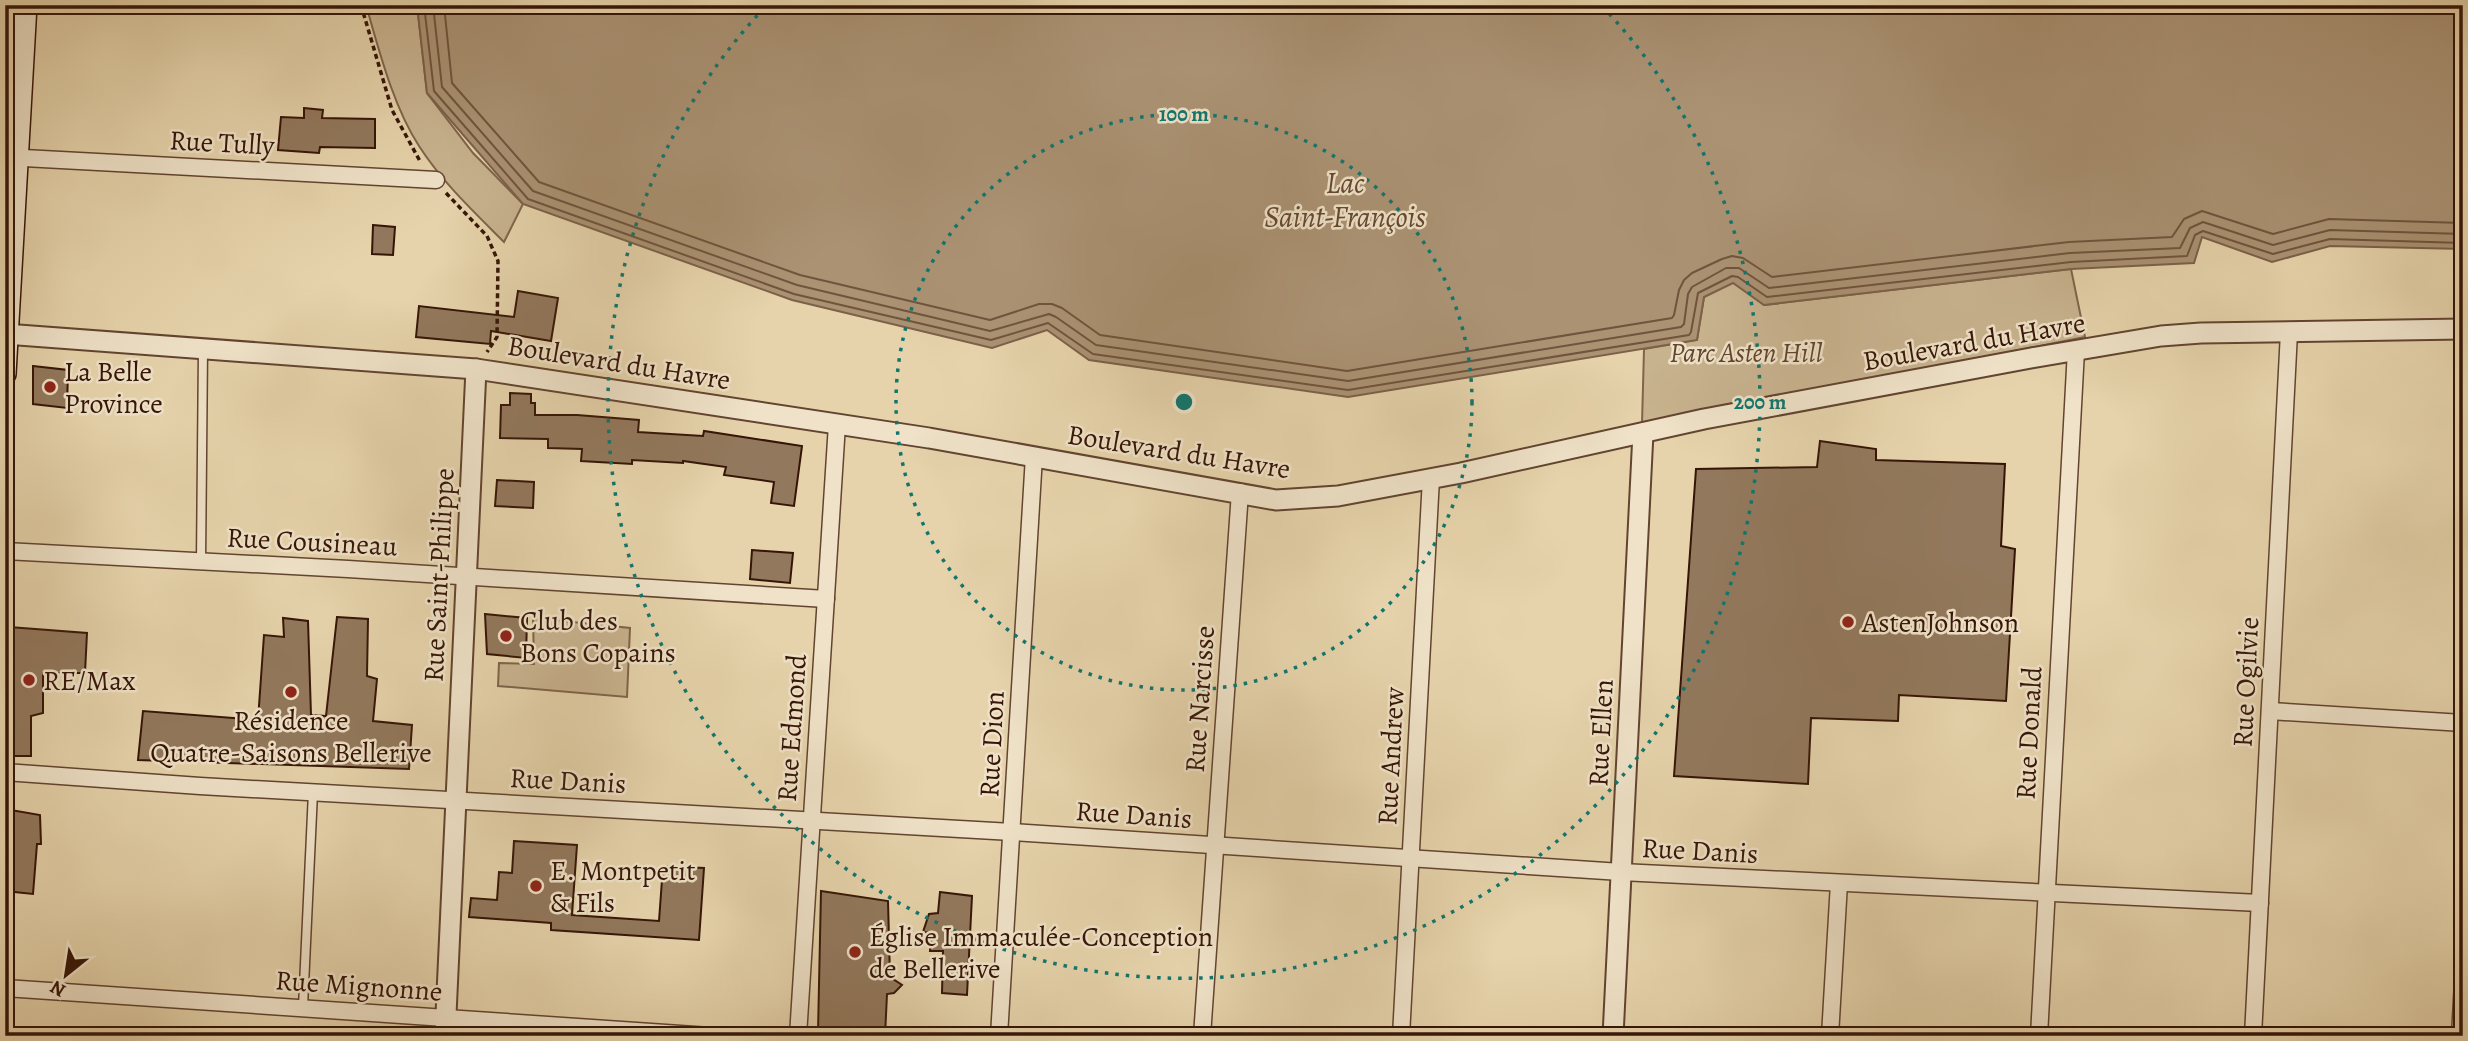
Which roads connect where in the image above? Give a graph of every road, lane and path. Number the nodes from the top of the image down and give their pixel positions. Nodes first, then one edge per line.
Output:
1 (26, 5) edge
2 (11, 157) edge
3 (436, 180) dead end
4 (10, 211) edge
5 (2463, 329) edge
6 (2289, 332) junction
7 (6, 334) edge
8 (203, 349) junction
9 (2076, 350) junction
10 (476, 369) junction
11 (5, 374) edge
12 (837, 424) junction
13 (1643, 433) junction
14 (1034, 456) junction
15 (1431, 478) junction
16 (1240, 492) junction
17 (5, 551) edge
18 (201, 561) junction
19 (466, 576) junction
20 (825, 599) junction
21 (2270, 711) junction
22 (2463, 723) edge
23 (5, 772) edge
24 (313, 792) junction
25 (456, 800) junction
26 (812, 820) junction
27 (1012, 832) junction
28 (1215, 845) junction
29 (1411, 859) junction
30 (1621, 872) junction
31 (1839, 883) junction
32 (2046, 893) junction
33 (2260, 903) junction
34 (2463, 982) edge
35 (5, 988) edge
36 (303, 1007) junction
37 (445, 1026) edge
38 (710, 1036) edge
39 (798, 1036) edge
40 (999, 1036) edge
41 (1202, 1036) edge
42 (1401, 1036) edge
43 (1613, 1036) edge
44 (1830, 1036) edge
45 (2039, 1036) edge
46 (2253, 1036) edge
47 (2460, 1036) edge

1 - 2 main road
2 - 3 street, Rue Tully
2 - 4 main road
4 - 7 main road
5 - 6 street, Boulevard du Havre
6 - 9 street, Boulevard du Havre
6 - 21 street, Rue Ogilvie
7 - 8 street, Boulevard du Havre
7 - 11 main road
8 - 10 street, Boulevard du Havre
8 - 18 lane
9 - 13 street, Boulevard du Havre
9 - 32 street, Rue Donald
10 - 12 street, Boulevard du Havre
10 - 19 street, Rue Saint-Philippe
12 - 14 street, Boulevard du Havre
12 - 20 street, Rue Edmond
13 - 15 street, Boulevard du Havre
13 - 30 street, Rue Ellen
14 - 16 street, Boulevard du Havre
14 - 27 street, Rue Dion
15 - 16 street, Boulevard du Havre
15 - 29 street, Rue Andrew
16 - 28 street, Rue Narcisse
17 - 18 street, Rue Cousineau
18 - 19 street, Rue Cousineau
19 - 20 street, Rue Cousineau
19 - 25 street, Rue Saint-Philippe
20 - 26 street, Rue Edmond
21 - 22 street
21 - 33 street, Rue Ogilvie
23 - 24 street, Rue Danis
24 - 25 street, Rue Danis
24 - 36 lane
25 - 26 street, Rue Danis
25 - 37 street, Rue Saint-Philippe
26 - 27 street, Rue Danis
26 - 39 street, Rue Edmond
27 - 28 street, Rue Danis
27 - 40 street, Rue Dion
28 - 29 street, Rue Danis
28 - 41 street, Rue Narcisse
29 - 30 street, Rue Danis
29 - 42 street, Rue Andrew
30 - 31 street, Rue Danis
30 - 43 street, Rue Ellen
31 - 32 street, Rue Danis
31 - 44 street
32 - 33 street, Rue Danis
32 - 45 street, Rue Donald
33 - 46 street, Rue Ogilvie
34 - 47 street
35 - 36 street, Rue Mignonne
36 - 37 street, Rue Mignonne
37 - 38 street, Rue Mignonne

